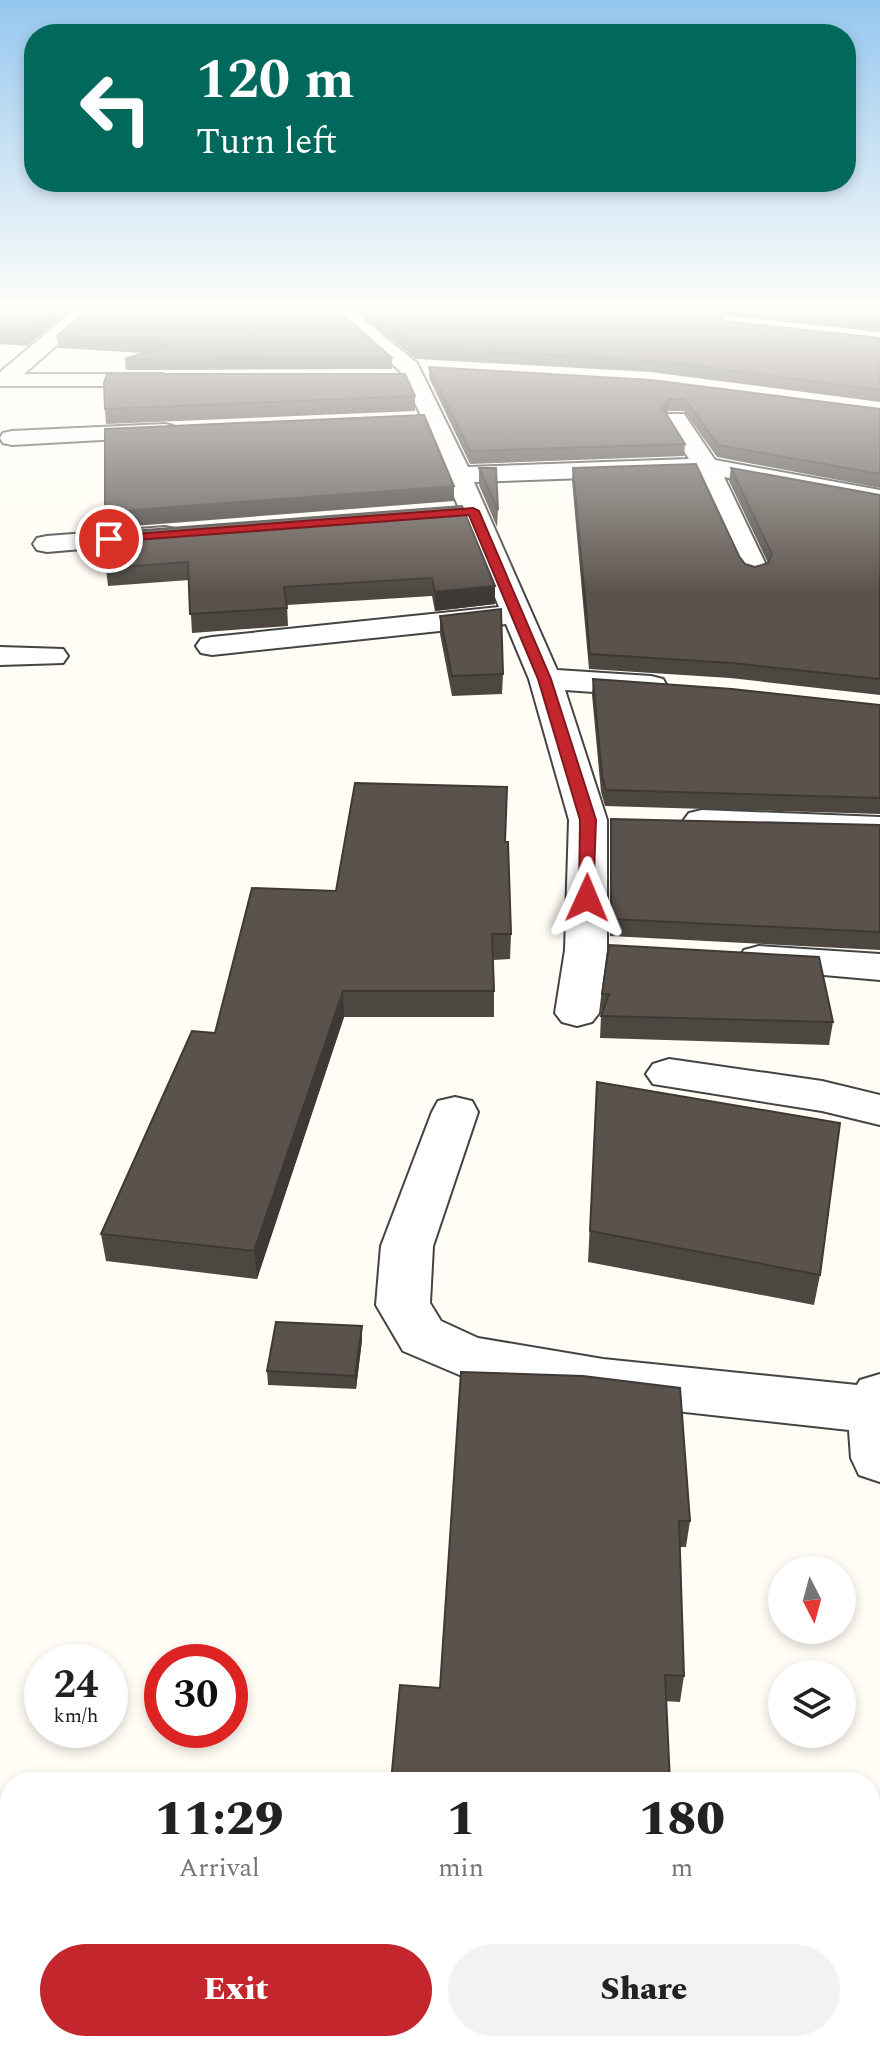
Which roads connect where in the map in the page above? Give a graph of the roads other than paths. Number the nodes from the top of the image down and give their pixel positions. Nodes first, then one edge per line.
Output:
1 (426, 402) edge
2 (676, 419) edge
3 (435, 420) junction
4 (404, 422) edge
5 (184, 431) edge
6 (12, 438) dead end
7 (706, 466) junction
8 (457, 475) junction
9 (880, 498) edge
10 (473, 511) junction
11 (443, 514) edge
12 (186, 533) edge
13 (47, 544) dead end
14 (754, 569) edge
15 (518, 614) junction
16 (212, 646) dead end
17 (0, 656) edge
18 (52, 656) dead end
19 (545, 679) junction
20 (683, 688) edge
21 (666, 821) edge
22 (880, 828) edge
23 (724, 956) edge
24 (876, 967) edge
25 (577, 1013) dead end
26 (669, 1074) dead end
27 (880, 1110) edge
28 (455, 1112) dead end
29 (879, 1421) edge

1 - 3 street
2 - 7 street
3 - 4 street
3 - 8 street
5 - 6 street
7 - 8 street
7 - 9 street
7 - 14 street
8 - 10 street
10 - 11 street
10 - 15 street
12 - 13 street
15 - 16 street
15 - 19 street
17 - 18 street
19 - 20 street
19 - 25 street
21 - 22 street
23 - 24 street
26 - 27 street
28 - 29 street

